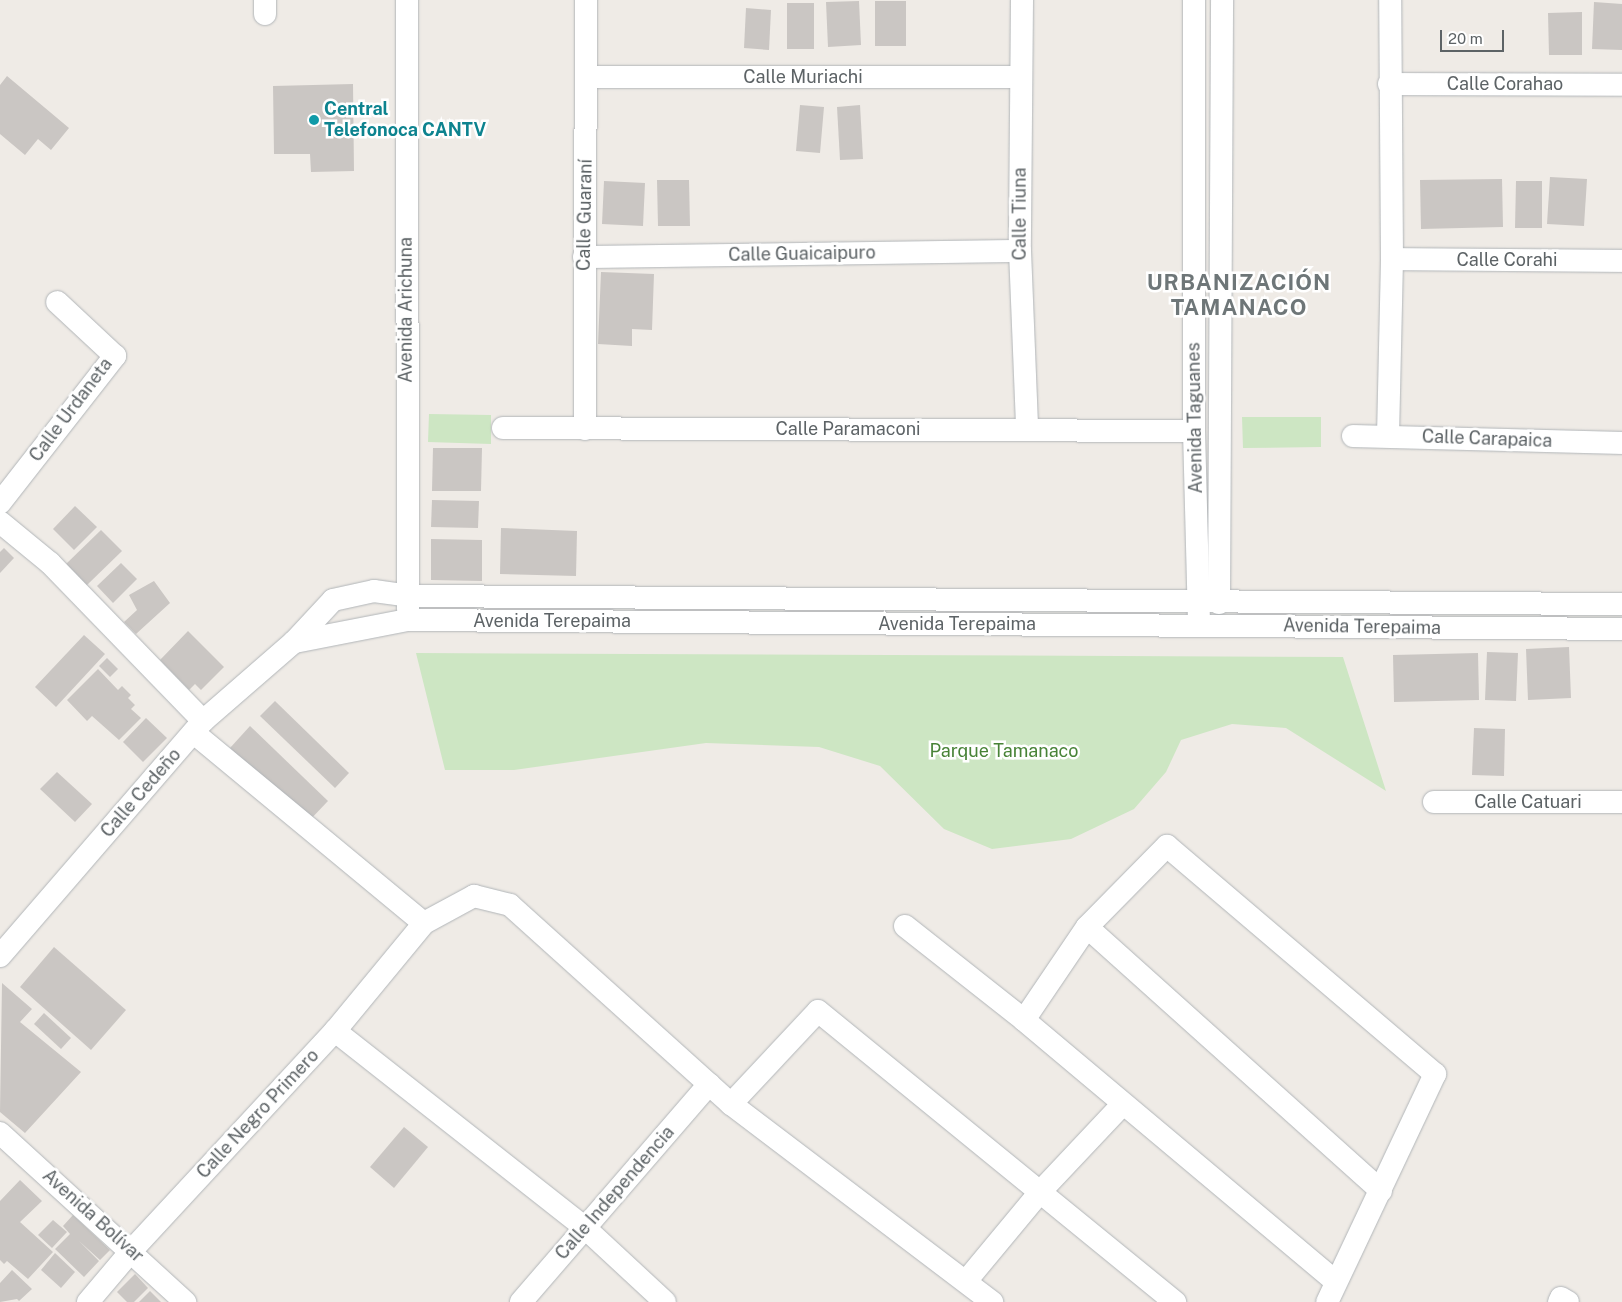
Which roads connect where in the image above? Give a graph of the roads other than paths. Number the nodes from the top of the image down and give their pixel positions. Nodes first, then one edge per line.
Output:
1 (407, 0) edge
2 (586, 0) edge
3 (1022, 0) edge
4 (1194, 0) edge
5 (1222, 0) edge
6 (1390, 0) edge
7 (587, 76) junction
8 (1020, 77) junction
9 (1389, 84) junction
10 (1622, 85) edge
11 (1020, 252) junction
12 (584, 256) junction
13 (1392, 259) junction
14 (1622, 261) edge
15 (57, 302) dead end
16 (503, 428) dead end
17 (585, 429) junction
18 (1027, 429) junction
19 (1194, 430) junction
20 (1353, 436) dead end
21 (1388, 436) junction
22 (1622, 443) edge
23 (0, 503) edge
24 (0, 522) edge
25 (408, 596) junction
26 (1209, 602) junction
27 (1622, 604) edge
28 (407, 620) junction
29 (1199, 626) junction
30 (1622, 630) edge
31 (294, 642) junction
32 (198, 727) junction
33 (1434, 802) dead end
34 (1622, 802) edge
35 (424, 923) junction
36 (905, 926) dead end
37 (1087, 927) junction
38 (0, 956) edge
39 (1024, 1020) junction
40 (335, 1031) junction
41 (709, 1084) junction
42 (731, 1104) junction
43 (1122, 1105) junction
44 (0, 1132) edge
45 (1381, 1191) junction
46 (1040, 1192) junction
47 (584, 1227) junction
48 (132, 1250) junction
49 (967, 1280) junction
50 (1336, 1282) junction
51 (88, 1302) edge
52 (186, 1302) edge
53 (520, 1302) edge
54 (665, 1302) edge
55 (992, 1302) edge
56 (1175, 1302) edge
57 (1327, 1302) edge
58 (1559, 1302) edge
59 (1568, 1302) edge

1 - 25 street, Avenida Arichuna
2 - 7 street, Calle Guaraní
3 - 8 street, Calle Tiuna
4 - 19 street, Avenida Taguanes
5 - 26 street, Avenida Taguanes
6 - 9 street
7 - 8 street, Calle Muriachi
7 - 12 street, Calle Guaraní
8 - 11 street, Calle Tiuna
9 - 10 street, Calle Corahao
9 - 13 street
11 - 12 street, Calle Guaicaipuro
11 - 18 street, Calle Tiuna
12 - 17 street, Calle Guaraní
13 - 14 street, Calle Corahi
13 - 21 street
15 - 23 street, Calle Urdaneta
16 - 17 street, Calle Paramaconi
17 - 18 street, Calle Paramaconi
18 - 19 street, Calle Paramaconi
19 - 26 street, Avenida Taguanes
20 - 21 street, Calle Carapaica
21 - 22 street, Calle Carapaica
24 - 32 street
25 - 26 street, Avenida Terepaima
25 - 28 street, Avenida Arichuna
25 - 31 street, Avenida Terepaima
26 - 27 street, Avenida Terepaima
26 - 29 street, Avenida Taguanes
28 - 29 street, Avenida Terepaima
28 - 31 street, Avenida Terepaima
29 - 30 street, Avenida Terepaima
31 - 32 street, Calle Cedeño
32 - 35 street
32 - 38 street, Calle Cedeño
33 - 34 street, Calle Catuari
35 - 40 street, Calle Negro Primero
35 - 41 street
36 - 39 street
37 - 39 street
37 - 45 street
37 - 45 street
39 - 43 street
40 - 47 street
40 - 48 street, Calle Negro Primero
41 - 42 street
41 - 47 street, Calle Independencia
42 - 46 street
42 - 49 street
43 - 46 street
43 - 50 street
44 - 48 street, Avenida Bolívar
45 - 50 street
46 - 49 street
46 - 56 street
47 - 53 street, Calle Independencia
47 - 54 street
48 - 51 street, Calle Negro Primero
48 - 52 street, Avenida Bolívar
49 - 55 street
50 - 57 street
58 - 59 street

